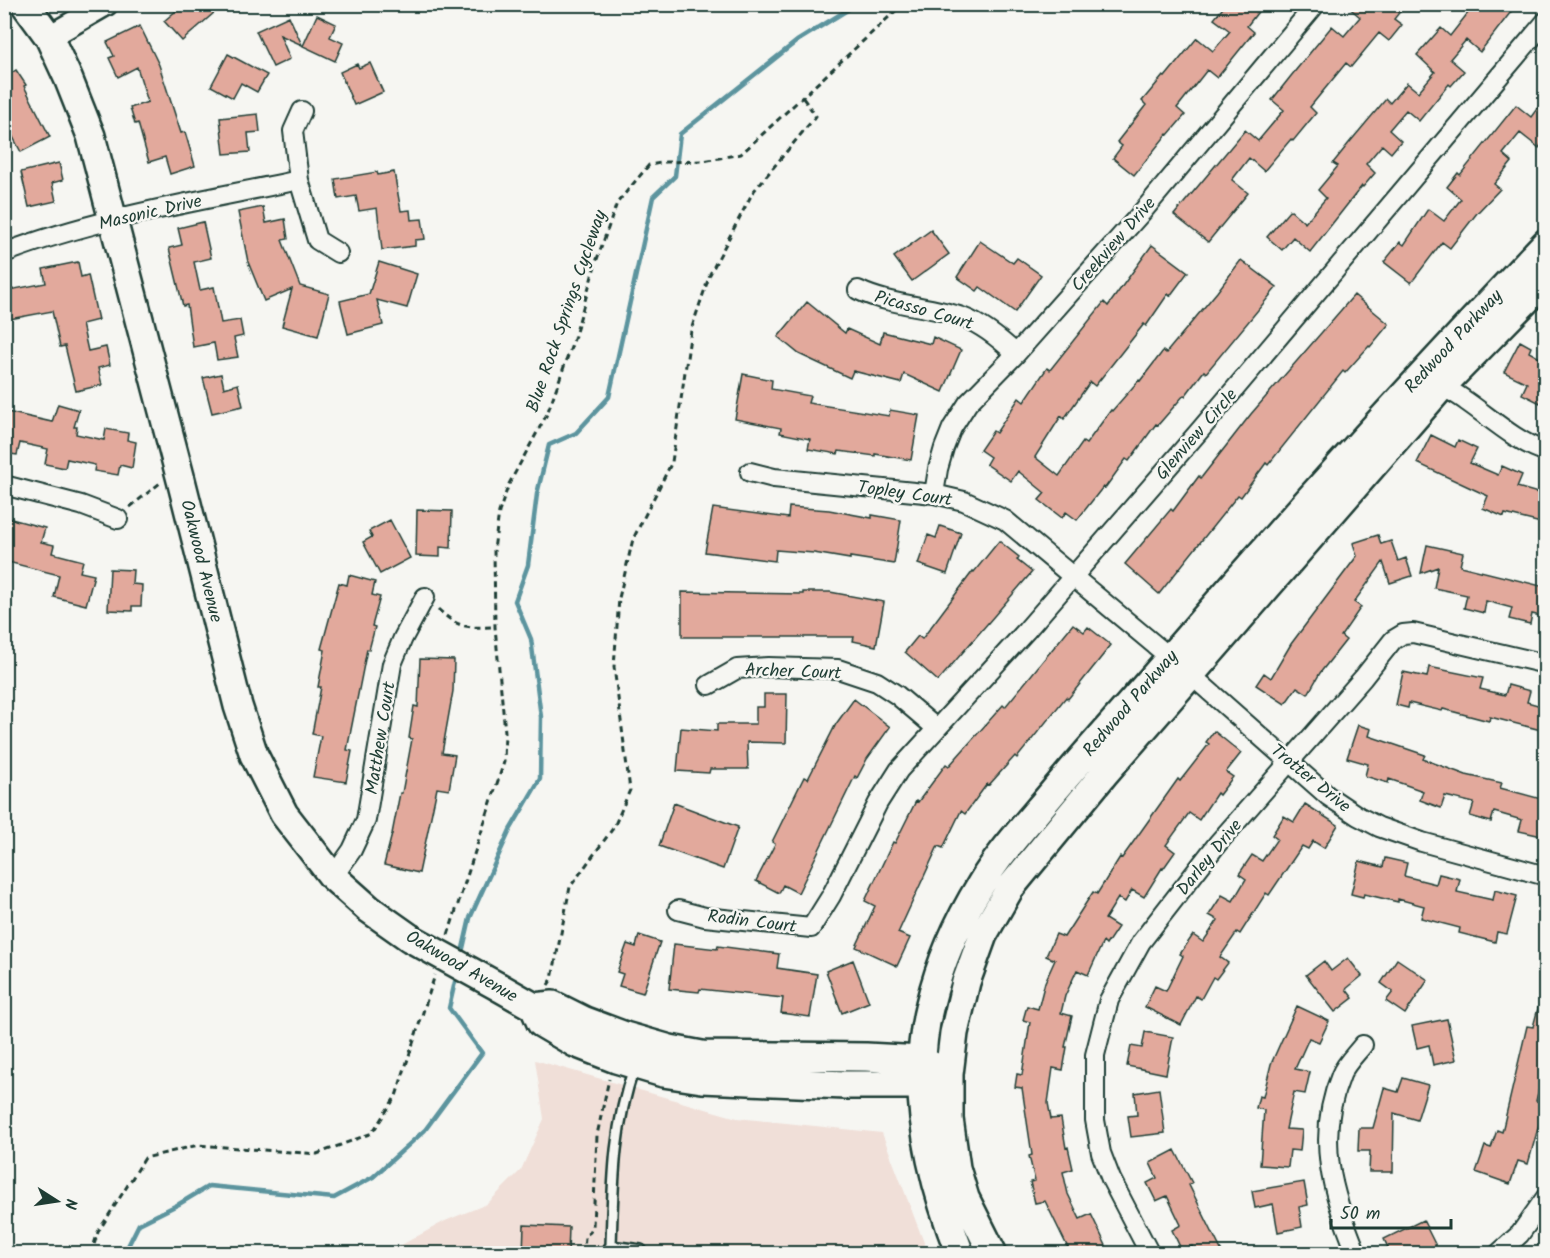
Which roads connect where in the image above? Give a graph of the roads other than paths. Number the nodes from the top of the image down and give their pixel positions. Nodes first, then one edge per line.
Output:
1 (25, 4) edge
2 (106, 4) edge
3 (1316, 4) edge
4 (1545, 21) edge
5 (49, 38) junction
6 (302, 111) dead end
7 (299, 180) junction
8 (113, 219) junction
9 (1545, 243) edge
10 (4, 253) edge
11 (338, 253) dead end
12 (1545, 280) edge
13 (858, 290) dead end
14 (1016, 354) junction
15 (1432, 379) junction
16 (1545, 452) edge
17 (750, 472) dead end
18 (4, 485) edge
19 (934, 494) junction
20 (118, 519) road end
21 (1073, 576) junction
22 (426, 597) dead end
23 (1170, 658) junction
24 (1545, 664) edge
25 (1191, 675) junction
26 (709, 685) dead end
27 (936, 728) junction
28 (1290, 762) junction
29 (853, 851) joint
30 (1545, 876) edge
31 (333, 877) junction
32 (678, 910) dead end
33 (534, 1007) junction
34 (1363, 1045) dead end
35 (649, 1057) junction
36 (922, 1073) junction
37 (949, 1074) junction
38 (1545, 1197) edge
39 (611, 1246) junction
40 (603, 1254) edge
41 (644, 1254) edge
42 (960, 1254) edge
43 (993, 1254) edge
44 (1150, 1254) edge
45 (1357, 1254) edge
46 (1498, 1254) edge

1 - 5 main road, Oakwood Avenue
2 - 5 street
3 - 14 street, Creekview Drive
4 - 21 street, Glenview Circle
5 - 8 main road, Oakwood Avenue
6 - 7 street
7 - 8 street, Masonic Drive
7 - 11 street
8 - 10 street, Masonic Drive
8 - 31 main road, Oakwood Avenue
9 - 15 main road, Redwood Parkway
12 - 15 main road, Redwood Parkway
13 - 14 street, Picasso Court
14 - 19 street, Creekview Drive
15 - 16 street
15 - 23 main road, Redwood Parkway
15 - 25 main road, Redwood Parkway
17 - 19 street, Topley Court
18 - 20 street
19 - 21 street, Topley Court
21 - 23 street, Topley Court
21 - 27 street, Glenview Circle
22 - 31 street, Matthew Court
23 - 25 street, Trotter Drive
23 - 36 main road, Redwood Parkway
24 - 28 street, Darley Drive
25 - 28 street, Trotter Drive
25 - 37 main road, Redwood Parkway
26 - 27 street, Archer Court
27 - 29 street, Glenview Circle
28 - 30 street, Trotter Drive
28 - 44 street, Darley Drive
29 - 32 street, Rodin Court
31 - 33 main road, Oakwood Avenue, bridge
33 - 35 main road, Oakwood Avenue
33 - 35 main road, Oakwood Avenue
34 - 45 street
35 - 36 main road, Oakwood Avenue
35 - 36 main road, Oakwood Avenue
35 - 39 lane
36 - 37 main road, Oakwood Avenue
36 - 42 main road, Redwood Parkway
37 - 43 main road, Redwood Parkway
38 - 46 street
39 - 40 lane
39 - 41 lane

